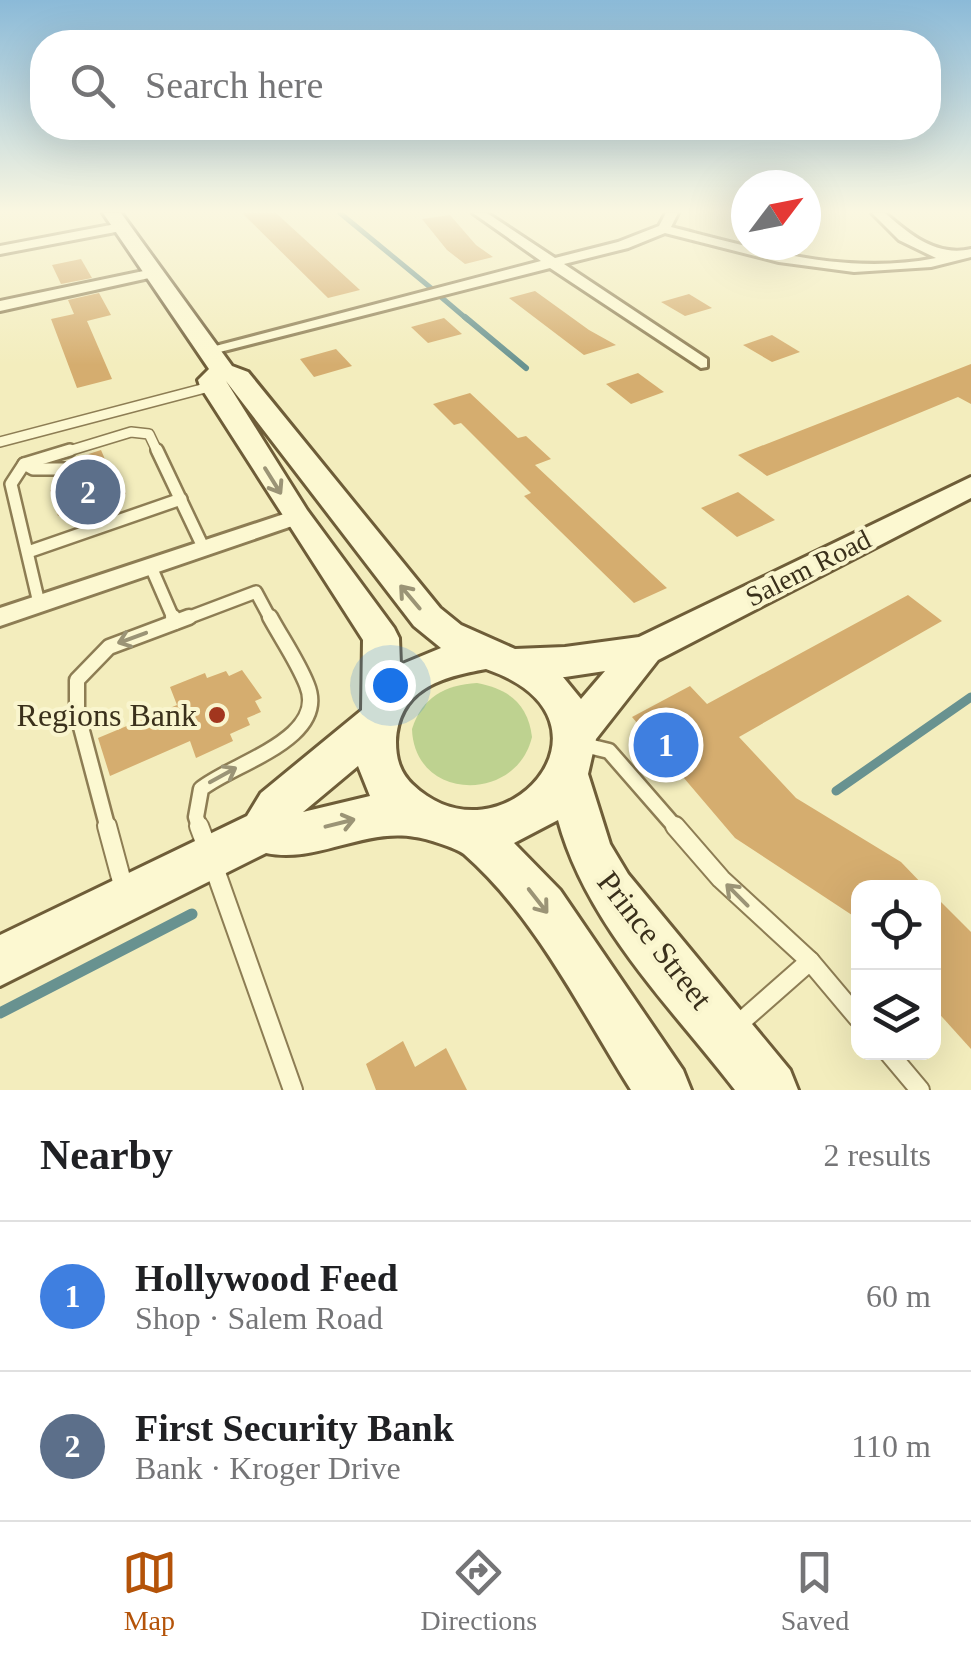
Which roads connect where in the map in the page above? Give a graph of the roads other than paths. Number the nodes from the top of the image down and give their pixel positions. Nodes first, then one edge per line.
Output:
1 (147, 264) edge
2 (551, 264) joint
3 (803, 264) edge
4 (917, 264) edge
5 (153, 273) junction
6 (0, 306) edge
7 (701, 363) dead end
8 (215, 369) junction
9 (17, 437) junction
10 (0, 442) edge
11 (24, 464) junction
12 (68, 469) dead end
13 (971, 486) edge
14 (181, 499) junction
15 (296, 517) junction
16 (204, 549) junction
17 (28, 552) junction
18 (151, 567) junction
19 (40, 603) junction
20 (0, 617) edge
21 (174, 622) junction
22 (644, 650) junction
23 (501, 658) junction
24 (377, 718) junction
25 (573, 751) junction
26 (418, 816) junction
27 (471, 830) junction
28 (263, 831) junction
29 (210, 858) junction
30 (126, 898) junction
31 (0, 960) edge
32 (810, 960) junction
33 (851, 1010) edge
34 (727, 1034) junction
35 (895, 1060) edge
36 (292, 1090) edge
37 (663, 1090) edge
38 (770, 1090) edge
39 (920, 1090) edge

1 - 5 main road
2 - 7 street
2 - 8 street
3 - 4 street
5 - 6 street
5 - 8 main road
8 - 9 lane
8 -> 15 main road
23 -> 8 main road
9 - 10 lane
9 - 11 lane
11 - 12 lane
11 - 14 lane
11 - 17 lane
13 - 22 main road, Salem Road
14 - 16 lane
14 - 17 lane
15 - 16 street
15 - 24 main road
16 - 18 street
17 - 19 lane
18 - 19 street
18 - 21 lane
19 - 20 street
29 -> 21 lane
21 -> 30 lane
22 - 23 main road, Salem Road
22 - 25 main road, Salem Road
23 - 24 main road
23 - 25 main road
24 - 26 main road
24 - 28 main road
25 - 27 main road
32 -> 25 lane
25 - 34 main road, Prince Street
26 - 27 main road
28 -> 26 main road
27 -> 37 main road
28 - 29 main road
29 - 30 main road
29 - 36 lane
30 - 31 main road
32 - 33 lane
32 - 34 lane
34 - 38 main road, Prince Street
35 - 39 lane

